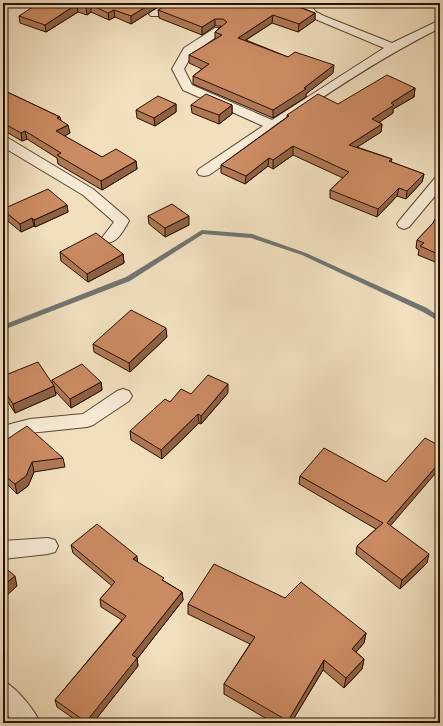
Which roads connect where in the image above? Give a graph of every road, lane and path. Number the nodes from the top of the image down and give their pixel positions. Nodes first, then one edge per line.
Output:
1 (32, 3) edge
2 (175, 3) edge
3 (303, 3) edge
4 (60, 11) edge
5 (155, 14) dead end
6 (440, 23) edge
7 (219, 30) edge
8 (393, 47) junction
9 (273, 125) junction
10 (3, 140) edge
11 (204, 172) dead end
12 (440, 181) edge
13 (404, 224) dead end
14 (108, 239) dead end
15 (122, 396) dead end
16 (3, 433) edge
17 (48, 546) dead end
18 (3, 550) edge
19 (3, 692) edge
20 (29, 723) edge

1 - 4 street
2 - 5 street
3 - 8 street
6 - 8 street
7 - 9 street
8 - 9 street
9 - 11 street
10 - 14 street
12 - 13 street
15 - 16 street
17 - 18 street
19 - 20 street

